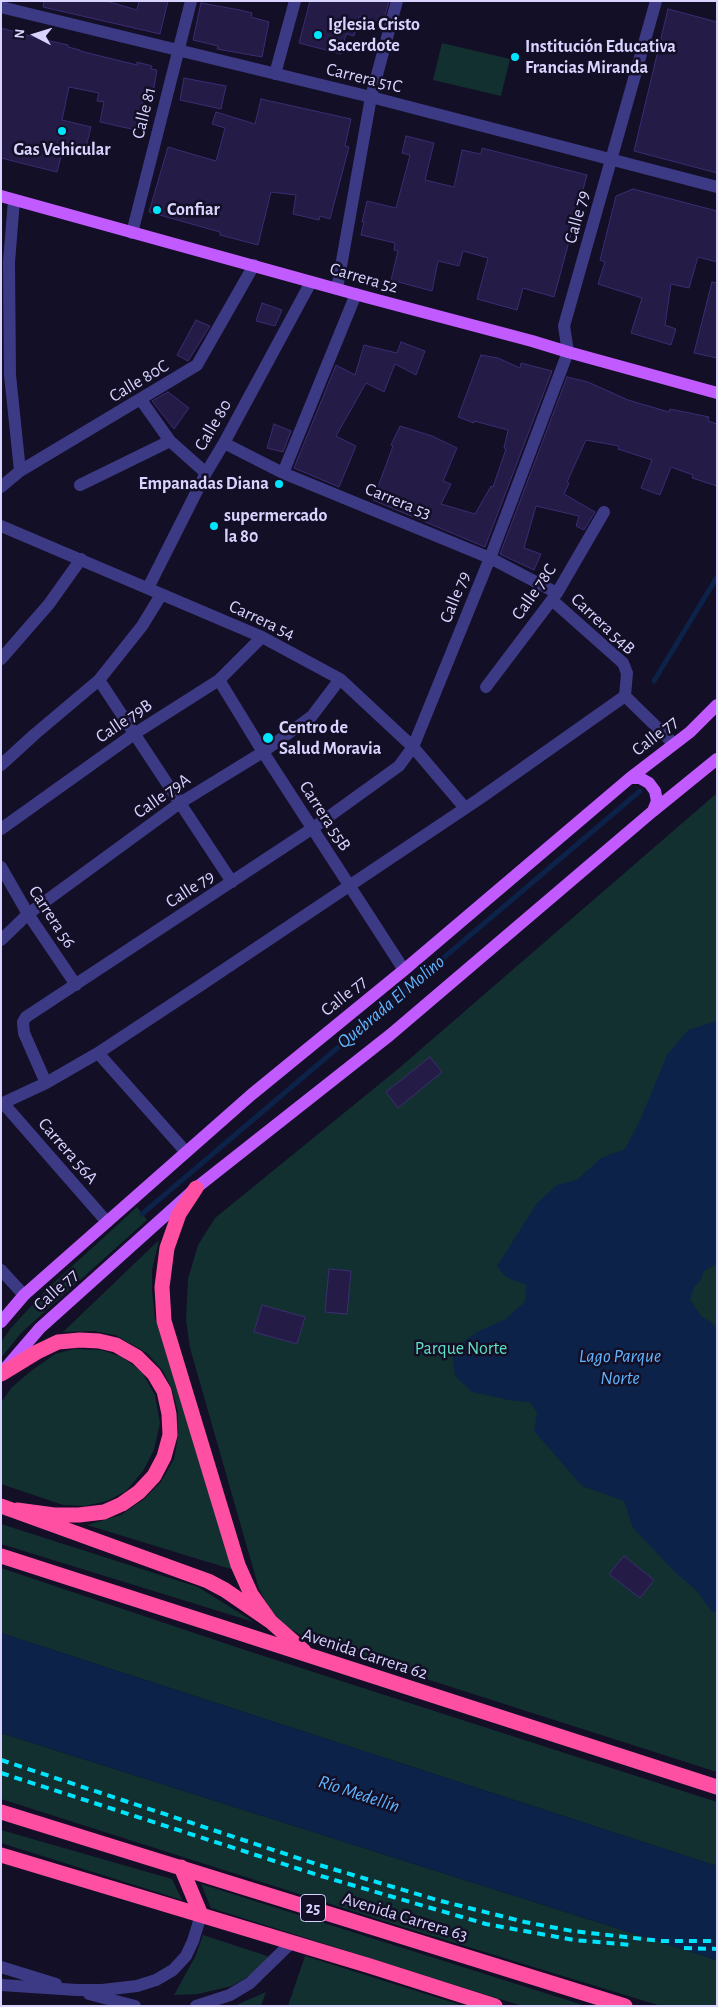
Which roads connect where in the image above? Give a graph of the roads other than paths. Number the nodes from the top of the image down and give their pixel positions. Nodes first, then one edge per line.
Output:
1 (191, 1) edge
2 (296, 1) edge
3 (397, 1) edge
4 (656, 1) edge
5 (1, 7) edge
6 (178, 50) junction
7 (275, 74) junction
8 (371, 97) junction
9 (610, 160) junction
10 (717, 187) edge
11 (8, 198) edge
12 (132, 233) junction
13 (254, 265) junction
14 (311, 282) junction
15 (337, 289) junction
16 (356, 294) junction
17 (568, 352) junction
18 (717, 393) edge
19 (141, 400) junction
20 (170, 441) junction
21 (224, 443) junction
22 (20, 471) junction
23 (206, 473) junction
24 (283, 473) junction
25 (80, 485) dead end
26 (1, 487) edge
27 (604, 512) dead end
28 (2, 528) edge
29 (490, 558) junction
30 (81, 559) junction
31 (148, 588) junction
32 (161, 595) junction
33 (554, 597) junction
34 (262, 637) junction
35 (1, 659) edge
36 (340, 679) junction
37 (99, 680) junction
38 (218, 680) junction
39 (486, 687) dead end
40 (625, 696) junction
41 (717, 705) edge
42 (134, 734) junction
43 (674, 744) junction
44 (413, 747) junction
45 (262, 752) junction
46 (717, 760) edge
47 (1, 765) edge
48 (630, 778) junction
49 (180, 803) junction
50 (465, 808) junction
51 (653, 811) junction
52 (313, 828) junction
53 (1, 829) edge
54 (1, 867) edge
55 (232, 882) junction
56 (350, 886) junction
57 (28, 914) junction
58 (1, 940) edge
59 (404, 970) junction
60 (76, 985) junction
61 (98, 1053) junction
62 (46, 1083) junction
63 (2, 1104) edge
64 (186, 1152) junction
65 (196, 1188) junction
66 (107, 1222) junction
67 (1, 1270) edge
68 (24, 1296) junction
69 (1, 1322) edge
70 (1, 1373) edge
71 (1, 1506) edge
72 (16, 1510) junction
73 (1, 1556) edge
74 (270, 1621) junction
75 (309, 1655) junction
76 (717, 1787) edge
77 (1, 1812) edge
78 (1, 1855) edge
79 (181, 1867) junction
80 (201, 1915) junction
81 (292, 1943) junction
82 (1, 1967) edge
83 (1, 1985) edge
84 (77, 1990) junction
85 (135, 2006) edge
86 (196, 2006) edge
87 (495, 2006) edge
88 (625, 2006) edge

1 - 6 street, Calle 81
2 - 7 street
3 - 8 street
4 - 9 street, Calle 79
5 - 6 street, Carrera 51C
6 - 7 street, Carrera 51C
6 - 12 street, Calle 81
7 - 8 street, Carrera 51C
8 - 9 street, Carrera 51C
8 - 15 street
9 - 10 street, Carrera 51C
9 - 17 street, Calle 79
11 - 12 main road, Carrera 52
11 - 22 street
12 - 13 main road, Carrera 52
13 - 14 main road, Carrera 52
13 - 19 street, Calle 80C
14 - 15 main road, Carrera 52
14 - 21 street, Calle 80
15 - 16 main road, Carrera 52
16 - 17 main road, Carrera 52
16 - 24 street
17 - 18 main road, Carrera 52
17 - 29 street, Calle 79
19 - 20 street
19 - 22 street, Calle 80C
20 - 23 street
20 - 25 street
21 - 23 street, Calle 80
21 - 24 street, Carrera 53
22 - 26 street, Calle 80C
23 - 31 street, Calle 80
24 - 29 street, Carrera 53
27 - 33 street, Calle 78C
28 - 30 street, Carrera 54
29 - 33 street, Carrera 53
29 - 44 street, Calle 79
30 - 31 street, Carrera 54
30 - 35 street
31 - 32 street, Carrera 54
32 - 34 street, Carrera 54
32 - 37 street
33 - 39 street, Calle 78C
33 - 40 street, Carrera 54B
34 - 36 street, Carrera 54
34 - 38 street, Calle 79B
36 - 44 street, Carrera 54
36 - 45 street, Calle 79A
37 - 42 street
37 - 47 street
38 - 42 street, Calle 79B
38 - 45 street, Carrera 55B
40 - 43 street
40 - 50 street
41 - 43 main road, Calle 77
42 - 49 street
42 - 53 street, Calle 79B
43 - 48 main road, Calle 77
44 - 50 street, Carrera 54
44 - 52 street, Calle 79
45 - 49 street, Calle 79A
45 - 52 street, Carrera 55B
46 - 51 main road, Calle 77
48 - 51 main road
48 - 59 main road, Calle 77
49 - 55 street
49 - 57 street, Calle 79A
50 - 56 street
51 - 65 main road, Calle 77
52 - 55 street, Calle 79
52 - 56 street, Carrera 55B
54 - 57 street, Carrera 56
55 - 60 street, Calle 79
56 - 59 street, Carrera 55B
56 - 61 street
57 - 58 street, Calle 79A
57 - 60 street, Carrera 56
59 - 64 main road, Calle 77
60 - 62 street, Calle 79
61 - 62 street
61 - 64 street
62 - 63 street
63 - 66 street, Carrera 56A
64 - 66 main road, Calle 77
65 - 70 main road, Calle 77
65 - 74 highway
66 - 68 main road, Calle 77
67 - 68 street
68 - 69 main road, Calle 77
70 - 72 highway
71 - 72 highway
72 - 74 highway
73 - 75 highway, Avenida Carrera 62
74 - 75 highway
75 - 76 highway, Avenida Carrera 62
77 - 79 highway, Avenida Carrera 63 / 25
78 - 80 highway, 25
79 - 80 highway
79 - 88 highway, Avenida Carrera 63 / 25
80 - 81 highway, 25
80 - 84 street
81 - 86 street
81 - 87 highway, 25
82 - 84 street
83 - 84 street
84 - 85 street

